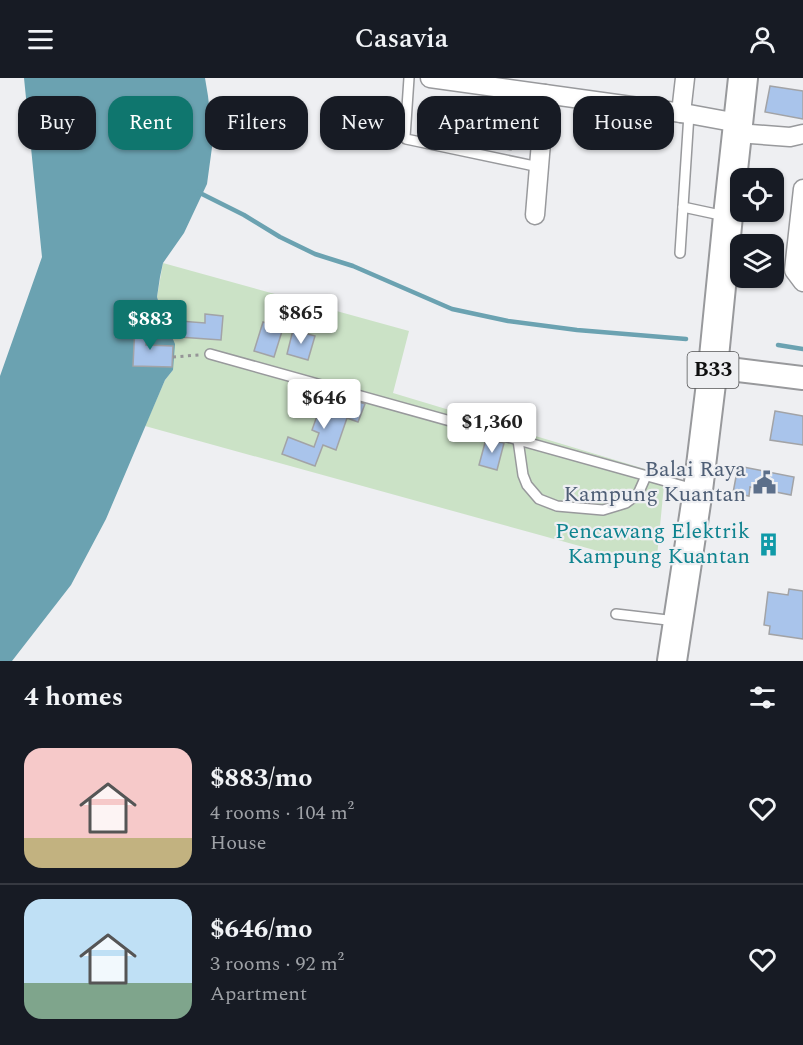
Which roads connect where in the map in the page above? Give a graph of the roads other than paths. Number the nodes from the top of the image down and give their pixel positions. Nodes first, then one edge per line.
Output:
1 (409, 78) edge
2 (430, 78) edge
3 (685, 78) edge
4 (743, 78) edge
5 (545, 94) junction
6 (685, 114) junction
7 (738, 128) junction
8 (803, 134) edge
9 (539, 167) junction
10 (803, 189) edge
11 (683, 207) junction
12 (535, 215) dead end
13 (728, 216) junction
14 (680, 253) dead end
15 (803, 282) edge
16 (210, 354) road end
17 (713, 367) junction
18 (803, 378) edge
19 (518, 440) junction
20 (646, 476) junction
21 (698, 490) junction
22 (616, 614) dead end
23 (678, 622) junction
24 (672, 661) edge

1 - 9 lane
2 - 5 street
3 - 6 street
4 - 7 main road, B33
5 - 6 street
5 - 9 street
6 - 7 street
6 - 11 lane
7 - 8 street
7 - 13 main road, B33
9 - 12 street
10 - 15 street
11 - 13 lane
11 - 14 lane
13 - 17 main road, B33
16 - 19 lane
17 - 18 street
17 - 21 main road, B33
19 - 20 lane
19 - 20 lane
20 - 21 lane
21 - 23 main road, B33
22 - 23 lane
23 - 24 main road, B33

